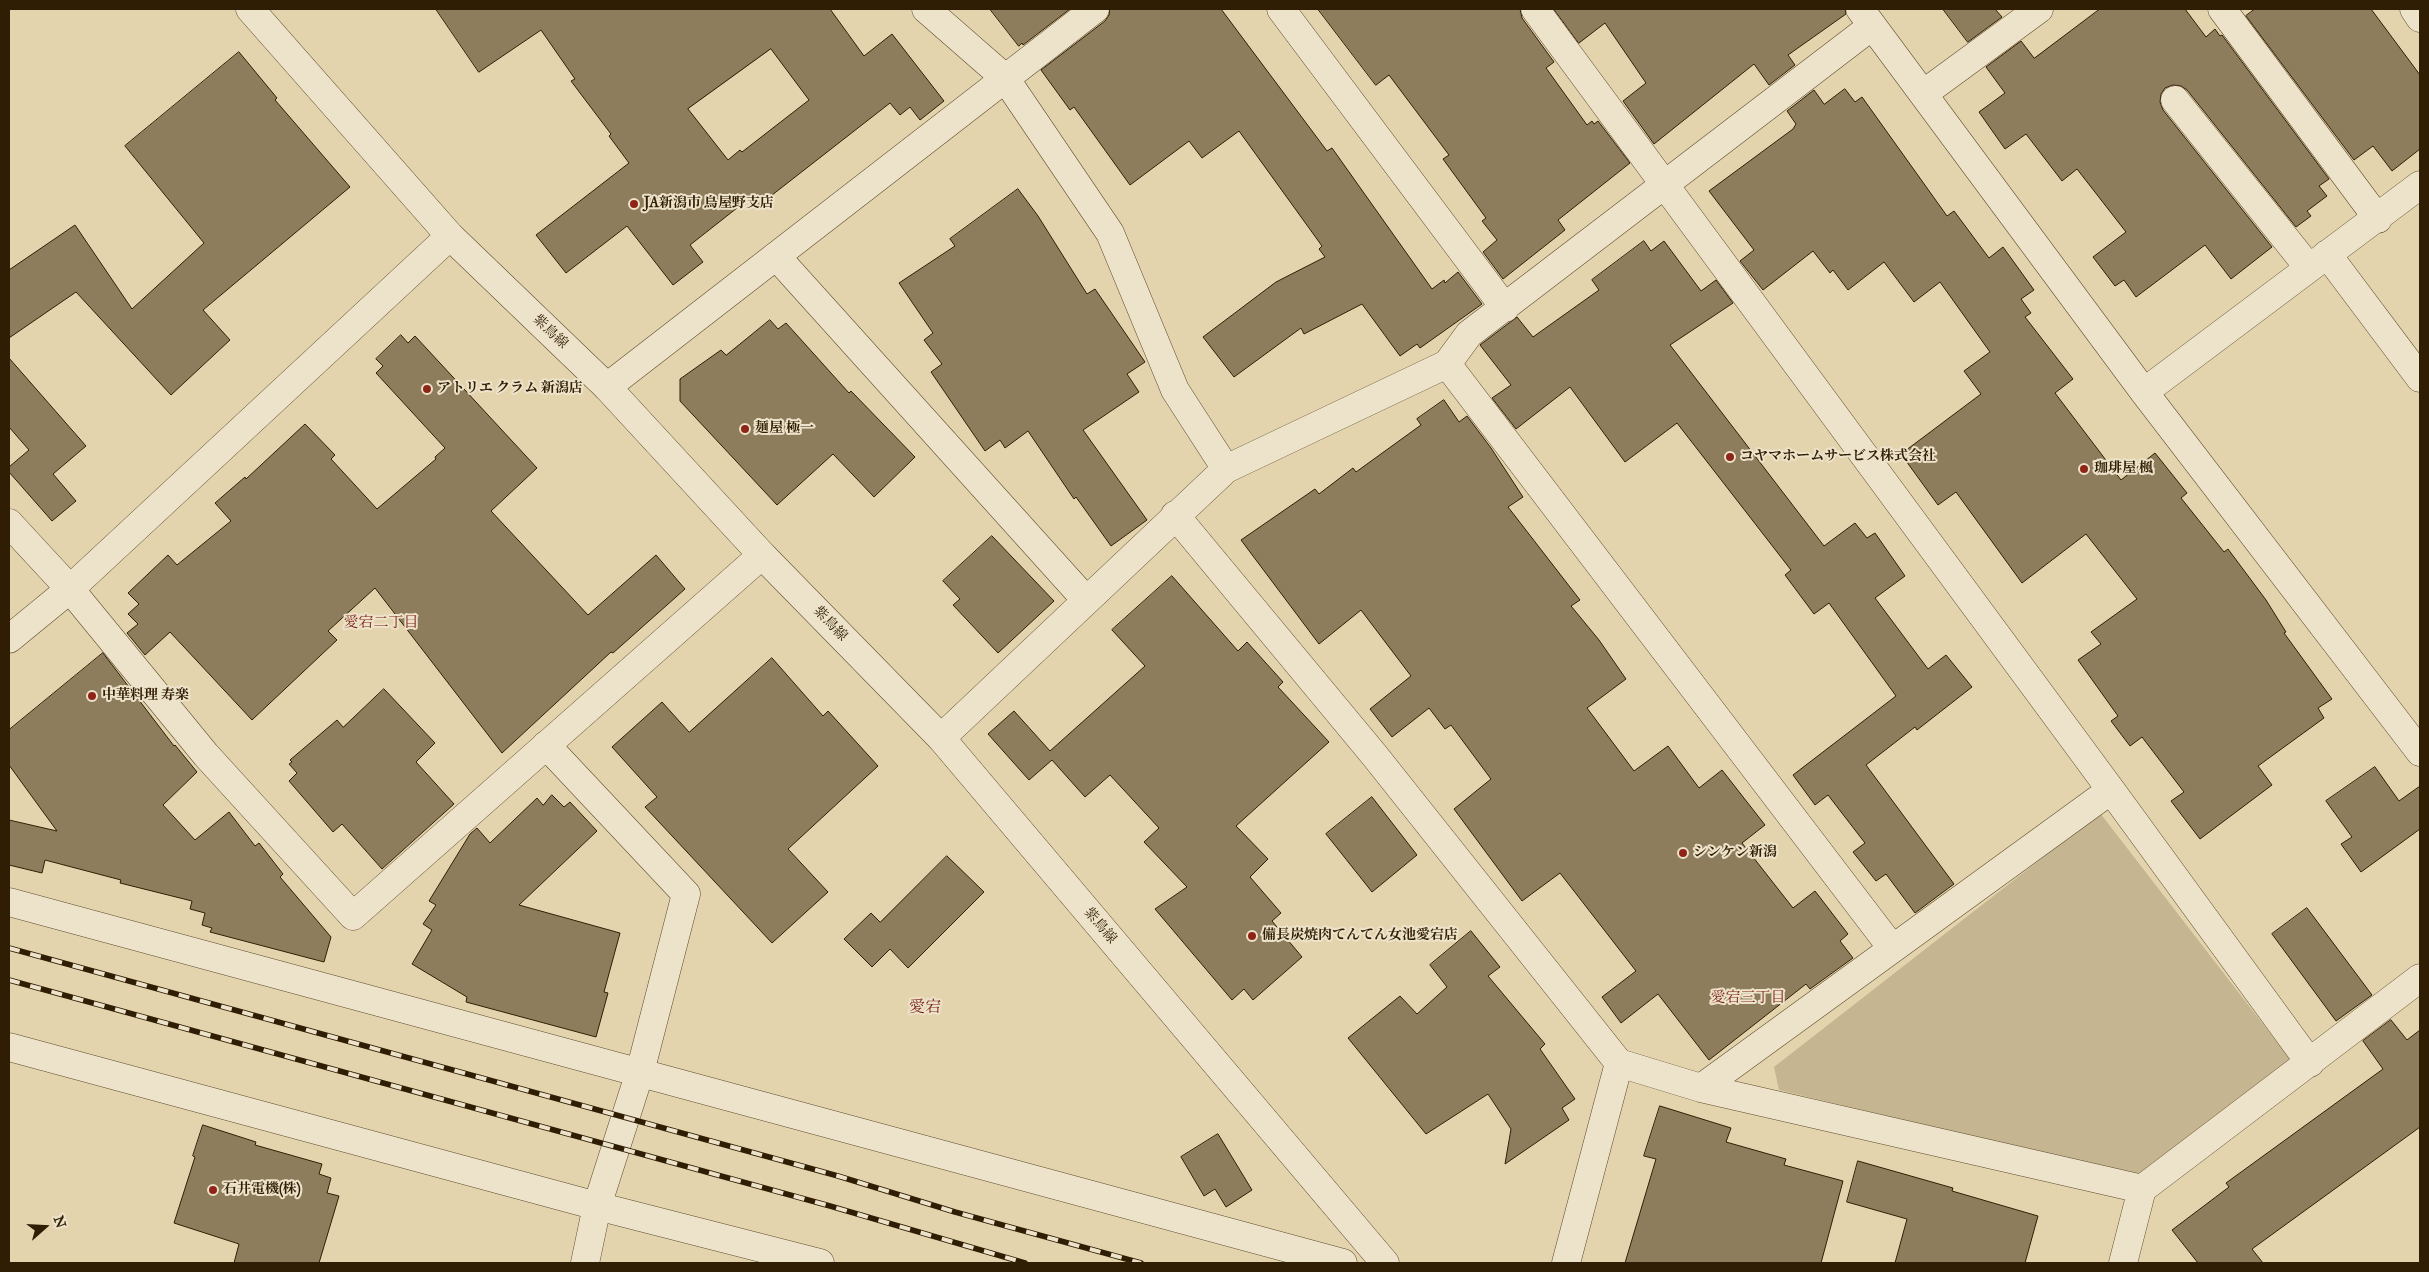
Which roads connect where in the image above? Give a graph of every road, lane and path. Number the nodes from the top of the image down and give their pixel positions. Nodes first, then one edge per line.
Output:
1 (250, 9) edge
2 (926, 9) edge
3 (1095, 9) edge
4 (1281, 9) edge
5 (1535, 9) edge
6 (2039, 9) edge
7 (2222, 9) edge
8 (2414, 9) edge
9 (1866, 17) edge
10 (2420, 18) edge
11 (1005, 78) junction
12 (1923, 94) junction
13 (2176, 100) dead end
14 (1663, 185) junction
15 (2420, 185) edge
16 (2378, 218) junction
17 (450, 236) junction
18 (776, 256) junction
19 (2318, 261) junction
20 (1505, 308) junction
21 (1447, 364) junction
22 (2420, 378) edge
23 (607, 387) junction
24 (2144, 392) junction
25 (1226, 469) junction
26 (1176, 515) junction
27 (9, 523) edge
28 (762, 555) junction
29 (70, 589) junction
30 (1086, 600) junction
31 (9, 639) edge
32 (941, 738) junction
33 (546, 745) junction
34 (2420, 752) edge
35 (2111, 790) junction
36 (9, 902) edge
37 (1892, 948) junction
38 (2420, 978) edge
39 (9, 1048) edge
40 (2310, 1062) junction
41 (1619, 1063) junction
42 (640, 1072) junction
43 (1701, 1088) junction
44 (2142, 1189) junction
45 (596, 1206) junction
46 (585, 1263) edge
47 (820, 1263) edge
48 (1344, 1263) edge
49 (1384, 1263) edge
50 (1566, 1263) edge
51 (2123, 1263) edge

1 - 17 street, 紫鳥線
2 - 11 street
3 - 11 street
4 - 20 street
5 - 14 street
6 - 12 street
7 - 16 street
8 - 10 street
9 - 12 street
9 - 14 street
11 - 18 street
11 - 25 street
12 - 24 street
13 - 19 street
14 - 20 street
14 - 35 street
15 - 16 street
16 - 19 street
17 - 23 street, 紫鳥線
17 - 29 street
18 - 23 street
18 - 30 street
19 - 22 street
19 - 24 street
20 - 21 street
21 - 25 street
21 - 37 street
23 - 28 street, 紫鳥線
24 - 34 street
25 - 26 street
26 - 30 street
26 - 41 street
27 - 29 street
28 - 32 street, 紫鳥線
28 - 33 street
29 - 31 street
29 - 33 street
30 - 32 street
32 - 49 street, 紫鳥線
33 - 42 street
35 - 37 street
35 - 40 street
36 - 42 street
37 - 43 street
38 - 40 street
39 - 45 street
40 - 44 street
41 - 43 street
41 - 50 street
42 - 45 street
42 - 48 street
43 - 44 street
44 - 51 street
45 - 46 street
45 - 47 street

